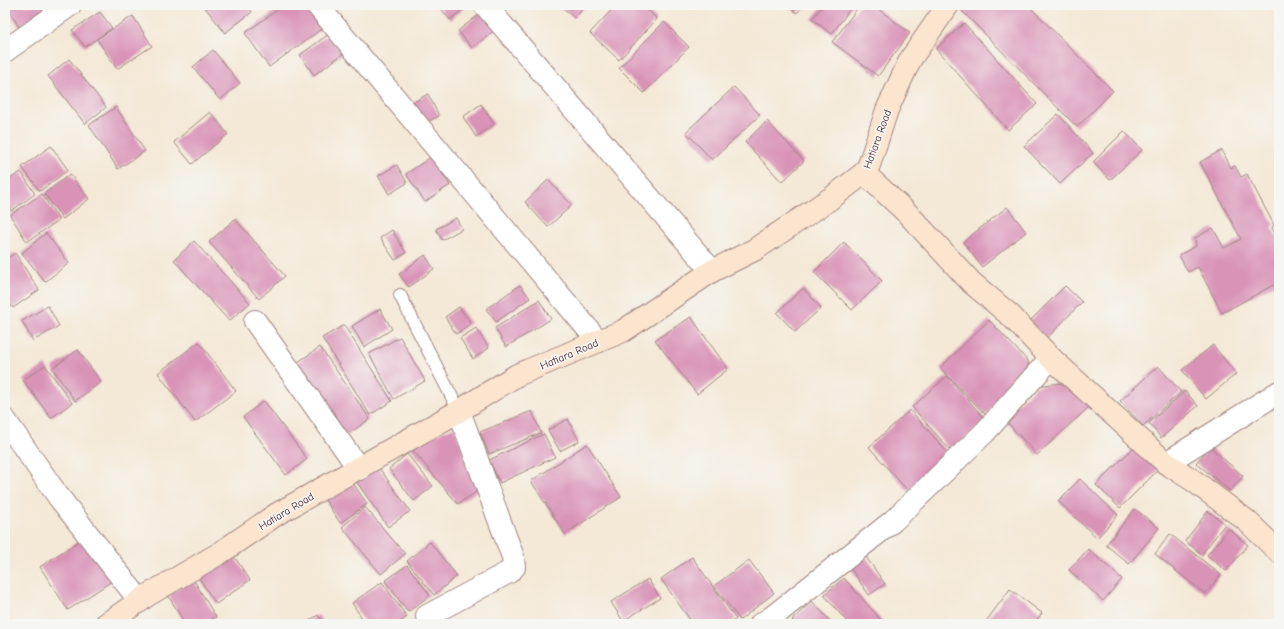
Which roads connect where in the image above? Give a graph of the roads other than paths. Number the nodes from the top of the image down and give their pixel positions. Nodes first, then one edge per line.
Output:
1 (70, 5) edge
2 (317, 5) edge
3 (485, 5) edge
4 (948, 5) edge
5 (5, 51) edge
6 (864, 173) junction
7 (712, 271) junction
8 (400, 295) dead end
9 (255, 321) dead end
10 (598, 341) junction
11 (1051, 358) junction
12 (1279, 392) edge
13 (459, 411) junction
14 (5, 420) edge
15 (1166, 463) junction
16 (359, 469) junction
17 (1279, 552) edge
18 (140, 601) junction
19 (427, 616) dead end
20 (106, 624) edge
21 (761, 624) edge

1 - 5 street
2 - 10 street
3 - 7 street
4 - 6 street, Hatiara Road
6 - 7 street, Hatiara Road
6 - 11 street
7 - 10 street, Hatiara Road
8 - 13 lane
9 - 16 street
10 - 13 street, Hatiara Road
11 - 15 street
11 - 21 street
12 - 15 street
13 - 16 street, Hatiara Road
13 - 19 street
14 - 18 street
15 - 17 street
16 - 18 street, Hatiara Road
18 - 20 street, Hatiara Road

